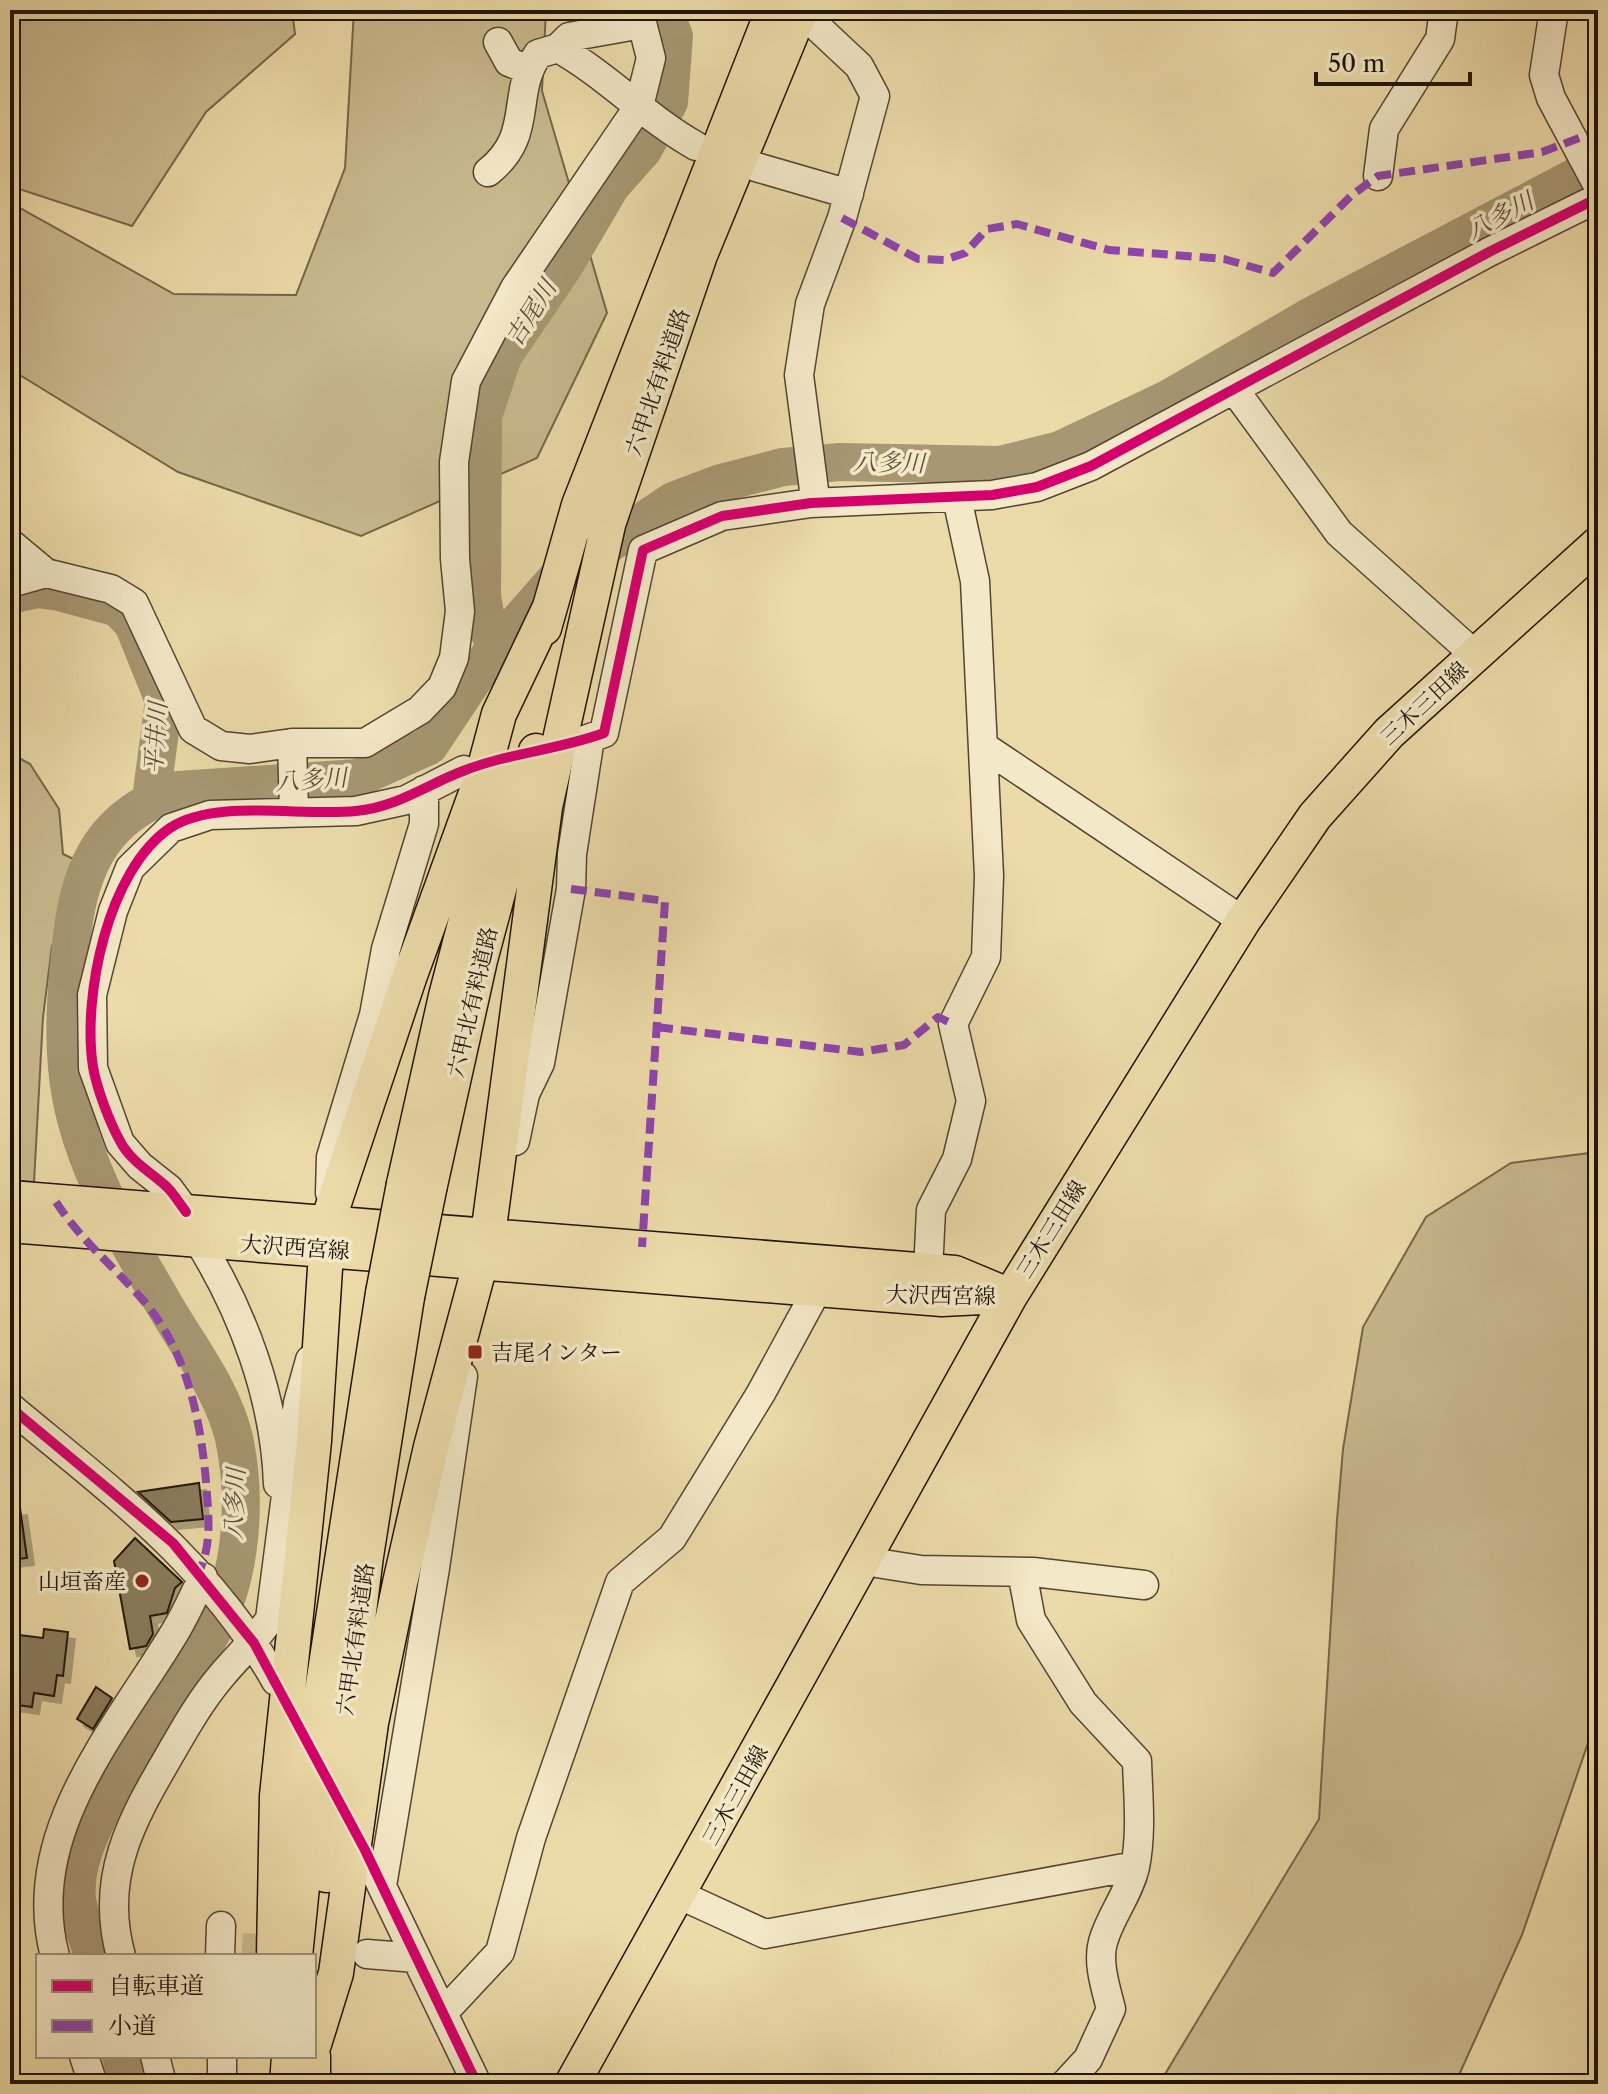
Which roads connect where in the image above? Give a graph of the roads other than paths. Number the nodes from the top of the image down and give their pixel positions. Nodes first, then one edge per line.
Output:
1 (773, 10) edge
2 (1444, 10) edge
3 (1554, 10) edge
4 (639, 17) edge
5 (816, 19) edge
6 (498, 42) dead end
7 (558, 48) junction
8 (527, 69) junction
9 (642, 110) junction
10 (684, 139) dead end
11 (756, 167) dead end
12 (488, 172) dead end
13 (1378, 176) dead end
14 (1598, 186) edge
15 (849, 194) junction
16 (1598, 198) edge
17 (1236, 392) junction
18 (812, 496) junction
19 (957, 498) junction
20 (610, 516) junction
21 (10, 543) edge
22 (1598, 544) edge
23 (46, 573) junction
24 (10, 583) edge
25 (550, 607) junction
26 (1475, 655) junction
27 (292, 746) junction
28 (983, 746) junction
29 (464, 770) dead end
30 (424, 790) junction
31 (294, 807) junction
32 (1243, 921) junction
33 (417, 1185) junction
34 (496, 1188) junction
35 (10, 1198) edge
36 (90, 1218) junction
37 (10, 1225) edge
38 (189, 1230) junction
39 (327, 1235) junction
40 (485, 1249) junction
41 (928, 1271) junction
42 (818, 1288) junction
43 (395, 1295) junction
44 (1010, 1296) junction
45 (472, 1304) junction
46 (320, 1324) junction
47 (10, 1407) edge
48 (280, 1552) junction
49 (864, 1561) junction
50 (1022, 1572) junction
51 (203, 1577) junction
52 (1144, 1585) dead end
53 (250, 1638) junction
54 (276, 1681) dead end
55 (367, 1855) dead end
56 (1135, 1866) junction
57 (382, 1886) junction
58 (680, 1895) junction
59 (236, 1946) edge
60 (54, 1954) edge
61 (121, 1954) edge
62 (295, 1954) edge
63 (367, 1954) tunnel mouth
64 (416, 1958) junction
65 (316, 2003) edge
66 (443, 2013) junction
67 (316, 2038) edge
68 (85, 2058) edge
69 (156, 2058) edge
70 (222, 2058) edge
71 (279, 2058) edge
72 (289, 2058) edge
73 (313, 2058) edge
74 (93, 2084) edge
75 (162, 2084) edge
76 (222, 2084) edge
77 (280, 2084) edge
78 (287, 2084) edge
79 (313, 2084) edge
80 (477, 2084) edge
81 (572, 2084) edge
82 (1065, 2084) edge

1 - 25 main road, 六甲北有料道路
2 - 13 street
3 - 14 street
4 - 7 street
4 - 9 street
5 - 15 street
5 - 20 main road, 六甲北有料道路
6 - 8 street
7 - 8 street
7 - 9 street
8 - 12 street
9 - 10 street
9 - 27 street
11 - 15 street
15 - 18 street
16 - 17 street
17 - 19 street
17 - 26 street
18 - 19 street
18 - 34 street
19 - 28 street
20 - 33 main road, 六甲北有料道路
20 - 34 main road
21 - 23 street
22 - 26 main road, 三木三田線
23 - 24 street
23 - 27 street
25 - 33 main road, 六甲北有料道路
25 - 39 main road
26 - 32 main road, 三木三田線
27 - 31 street
28 - 32 street
28 - 41 street
29 - 30 street
30 - 31 street
30 - 39 street
31 - 38 street
32 - 44 main road, 三木三田線
33 - 43 main road, 六甲北有料道路, bridge
34 - 40 main road
35 - 36 main road, 大沢西宮線
36 - 37 main road, 大沢西宮線
36 - 38 main road, 大沢西宮線
38 - 39 main road, 大沢西宮線
38 - 48 street
39 - 40 main road, 大沢西宮線
39 - 46 main road
40 - 41 main road, 大沢西宮線
40 - 42 main road, 大沢西宮線
40 - 45 main road
41 - 44 main road, 大沢西宮線
42 - 44 main road, 大沢西宮線
42 - 66 street
43 - 62 main road, 六甲北有料道路
43 - 65 main road, 六甲北有料道路
44 - 49 main road, 三木三田線
45 - 57 street
45 - 67 main road
46 - 48 street
46 - 59 main road
47 - 51 street
48 - 53 street
49 - 50 street
49 - 58 main road, 三木三田線
50 - 52 street
50 - 56 street
51 - 53 street
51 - 60 street
53 - 54 street
53 - 61 street
55 - 57 street
56 - 58 street
56 - 82 street
57 - 64 street
58 - 81 main road, 三木三田線
63 - 64 street
64 - 66 street
66 - 80 street
68 - 74 street
69 - 75 street
70 - 76 street
71 - 77 main road
72 - 78 main road
73 - 79 main road

